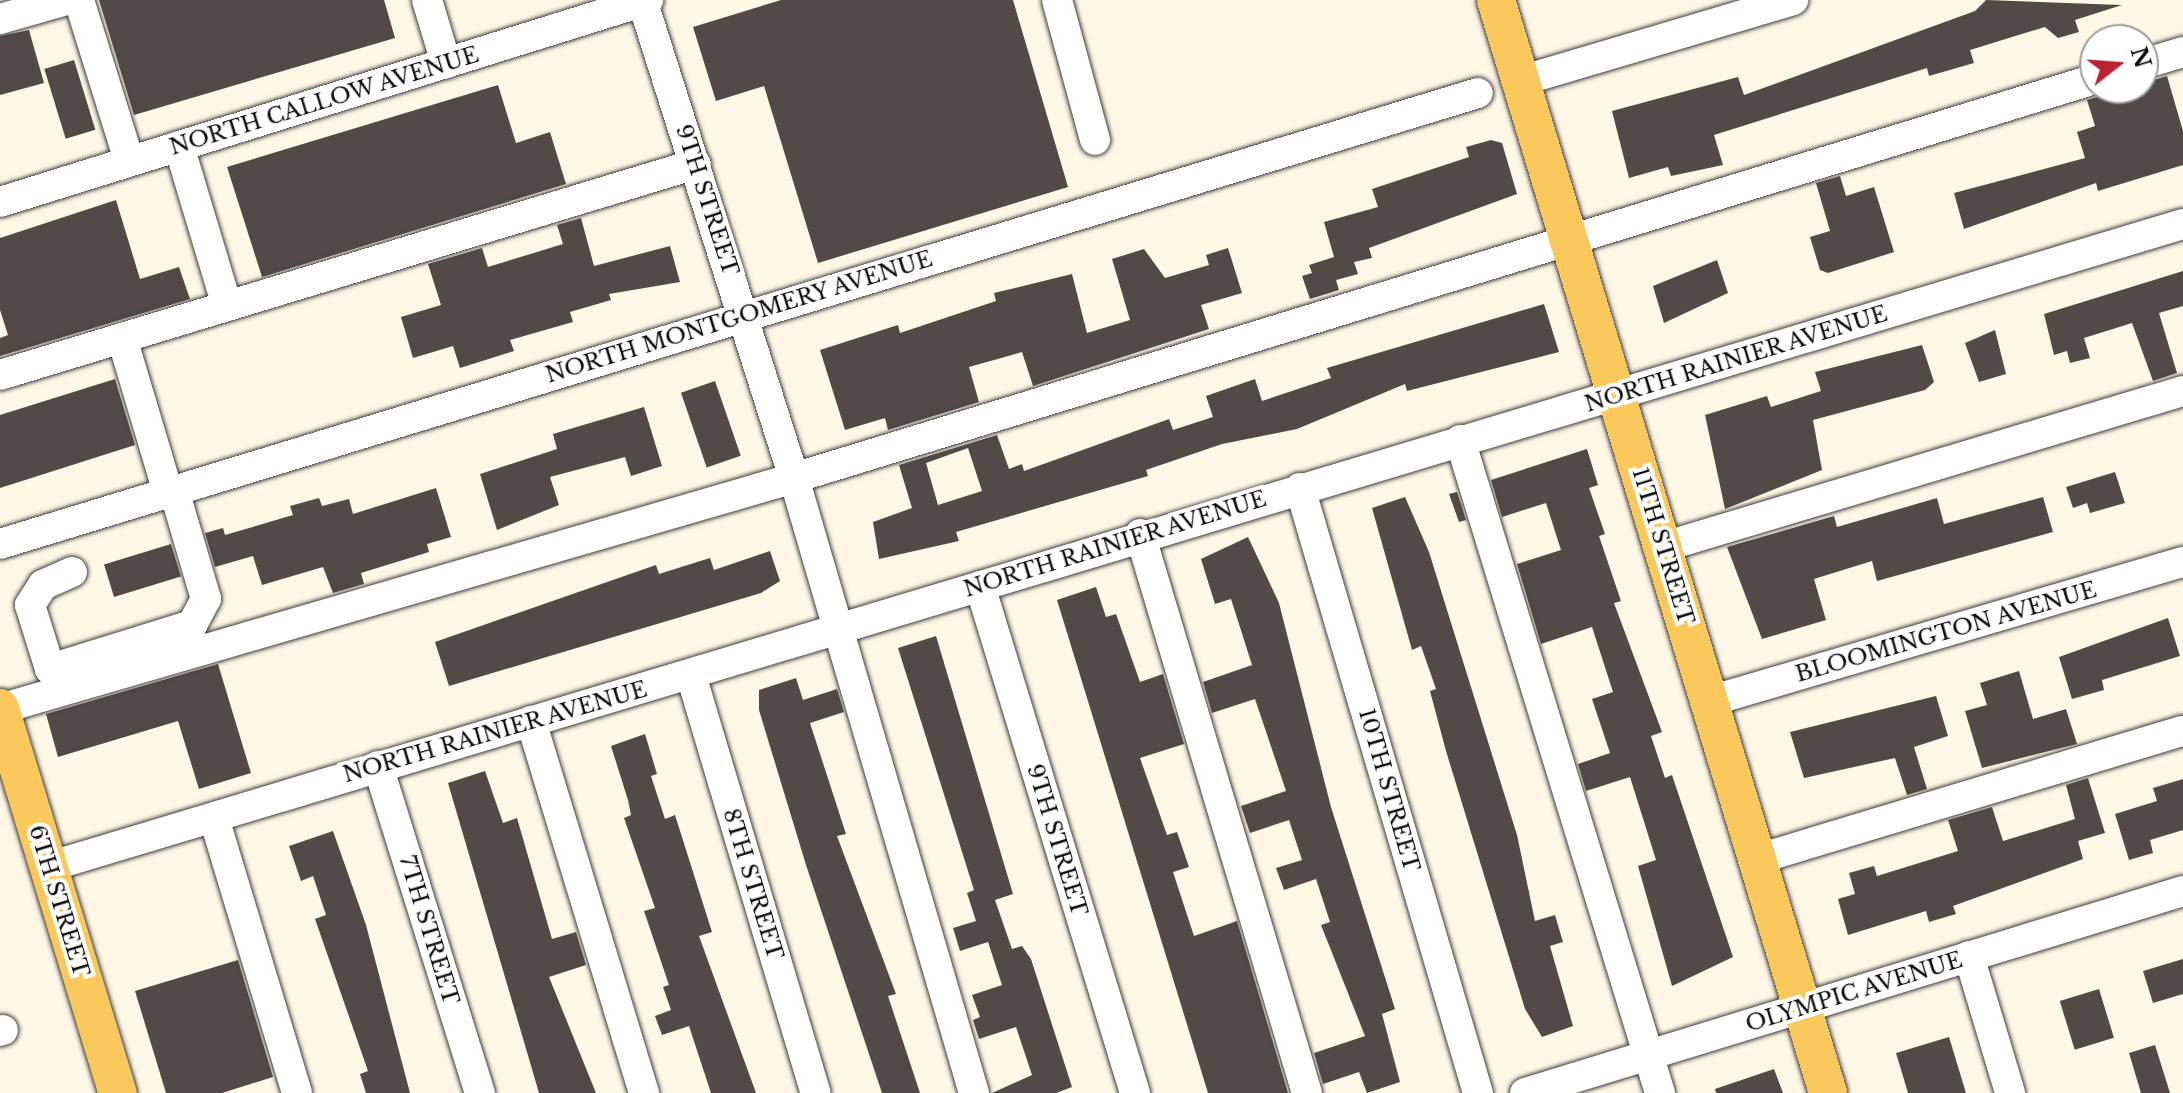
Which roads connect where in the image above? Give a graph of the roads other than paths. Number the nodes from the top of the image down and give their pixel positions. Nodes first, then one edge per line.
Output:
1 (67, 0) edge
2 (79, 0) edge
3 (427, 0) edge
4 (1057, 0) edge
5 (1496, 0) edge
6 (1793, 0) edge
7 (644, 1) edge
8 (0, 19) edge
9 (2183, 52) edge
10 (2159, 59) edge
11 (446, 63) junction
12 (1520, 81) junction
13 (2079, 84) edge
14 (1478, 93) dead end
15 (1095, 140) dead end
16 (179, 146) junction
17 (129, 161) junction
18 (696, 164) junction
19 (0, 202) edge
20 (2183, 224) edge
21 (1568, 237) junction
22 (227, 306) junction
23 (743, 315) junction
24 (122, 338) junction
25 (0, 375) edge
26 (2183, 391) edge
27 (1616, 395) junction
28 (1460, 440) junction
29 (794, 478) junction
30 (1300, 488) junction
31 (171, 491) junction
32 (1140, 534) junction
33 (0, 544) edge
34 (1663, 547) junction
35 (2183, 562) edge
36 (72, 572) dead end
37 (980, 586) junction
38 (838, 631) junction
39 (691, 675) junction
40 (1710, 701) junction
41 (0, 708) edge
42 (531, 721) junction
43 (2183, 731) edge
44 (378, 766) junction
45 (214, 818) junction
46 (1758, 859) junction
47 (48, 867) junction
48 (2183, 891) edge
49 (1969, 956) junction
50 (1803, 1007) junction
51 (1649, 1056) junction
52 (118, 1093) edge
53 (297, 1093) edge
54 (480, 1093) edge
55 (644, 1093) edge
56 (816, 1093) edge
57 (974, 1093) edge
58 (1135, 1093) edge
59 (1307, 1093) edge
60 (1478, 1093) edge
61 (1525, 1093) edge
62 (1660, 1093) edge
63 (1828, 1093) edge
64 (2010, 1093) edge

1 - 8 street
2 - 17 street
3 - 11 street
4 - 15 street
5 - 12 main road, 11TH STREET
6 - 12 street
7 - 11 street, NORTH CALLOW AVENUE
7 - 18 street, 9TH STREET
9 - 10 street
11 - 16 street, NORTH CALLOW AVENUE
12 - 21 main road, 11TH STREET
13 - 21 street
14 - 23 street, NORTH MONTGOMERY AVENUE
16 - 17 street, NORTH CALLOW AVENUE
16 - 22 street
17 - 19 street, NORTH CALLOW AVENUE
18 - 22 street
18 - 23 street, 9TH STREET
20 - 27 street, NORTH RAINIER AVENUE
21 - 27 main road, 11TH STREET
21 - 29 street
22 - 24 street
23 - 29 street, 9TH STREET
23 - 31 street, NORTH MONTGOMERY AVENUE
24 - 25 street
24 - 31 street
26 - 34 street
27 - 28 street, NORTH RAINIER AVENUE
27 - 34 main road, 11TH STREET
28 - 30 street, NORTH RAINIER AVENUE
28 - 51 street
29 - 38 street, 9TH STREET
29 - 41 street
30 - 32 street, NORTH RAINIER AVENUE
30 - 60 street, 10TH STREET
31 - 33 street, NORTH MONTGOMERY AVENUE
31 - 36 street
32 - 37 street, NORTH RAINIER AVENUE
32 - 59 street
34 - 40 main road, 11TH STREET
35 - 40 street, BLOOMINGTON AVENUE
37 - 38 street, NORTH RAINIER AVENUE
37 - 58 street, 9TH STREET
38 - 39 street, NORTH RAINIER AVENUE
38 - 57 street, 9TH STREET
39 - 42 street, NORTH RAINIER AVENUE
39 - 56 street, 8TH STREET
40 - 46 main road, 11TH STREET
41 - 47 main road, 6TH STREET
42 - 44 street, NORTH RAINIER AVENUE
42 - 55 street
43 - 46 street
44 - 45 street, NORTH RAINIER AVENUE
44 - 54 street, 7TH STREET
45 - 47 street, NORTH RAINIER AVENUE
45 - 53 street
46 - 50 main road, 11TH STREET
47 - 52 main road, 6TH STREET
48 - 49 street, OLYMPIC AVENUE
49 - 50 street, OLYMPIC AVENUE
49 - 64 street
50 - 51 street, OLYMPIC AVENUE
50 - 63 main road, 11TH STREET
51 - 61 street, OLYMPIC AVENUE
51 - 62 street

